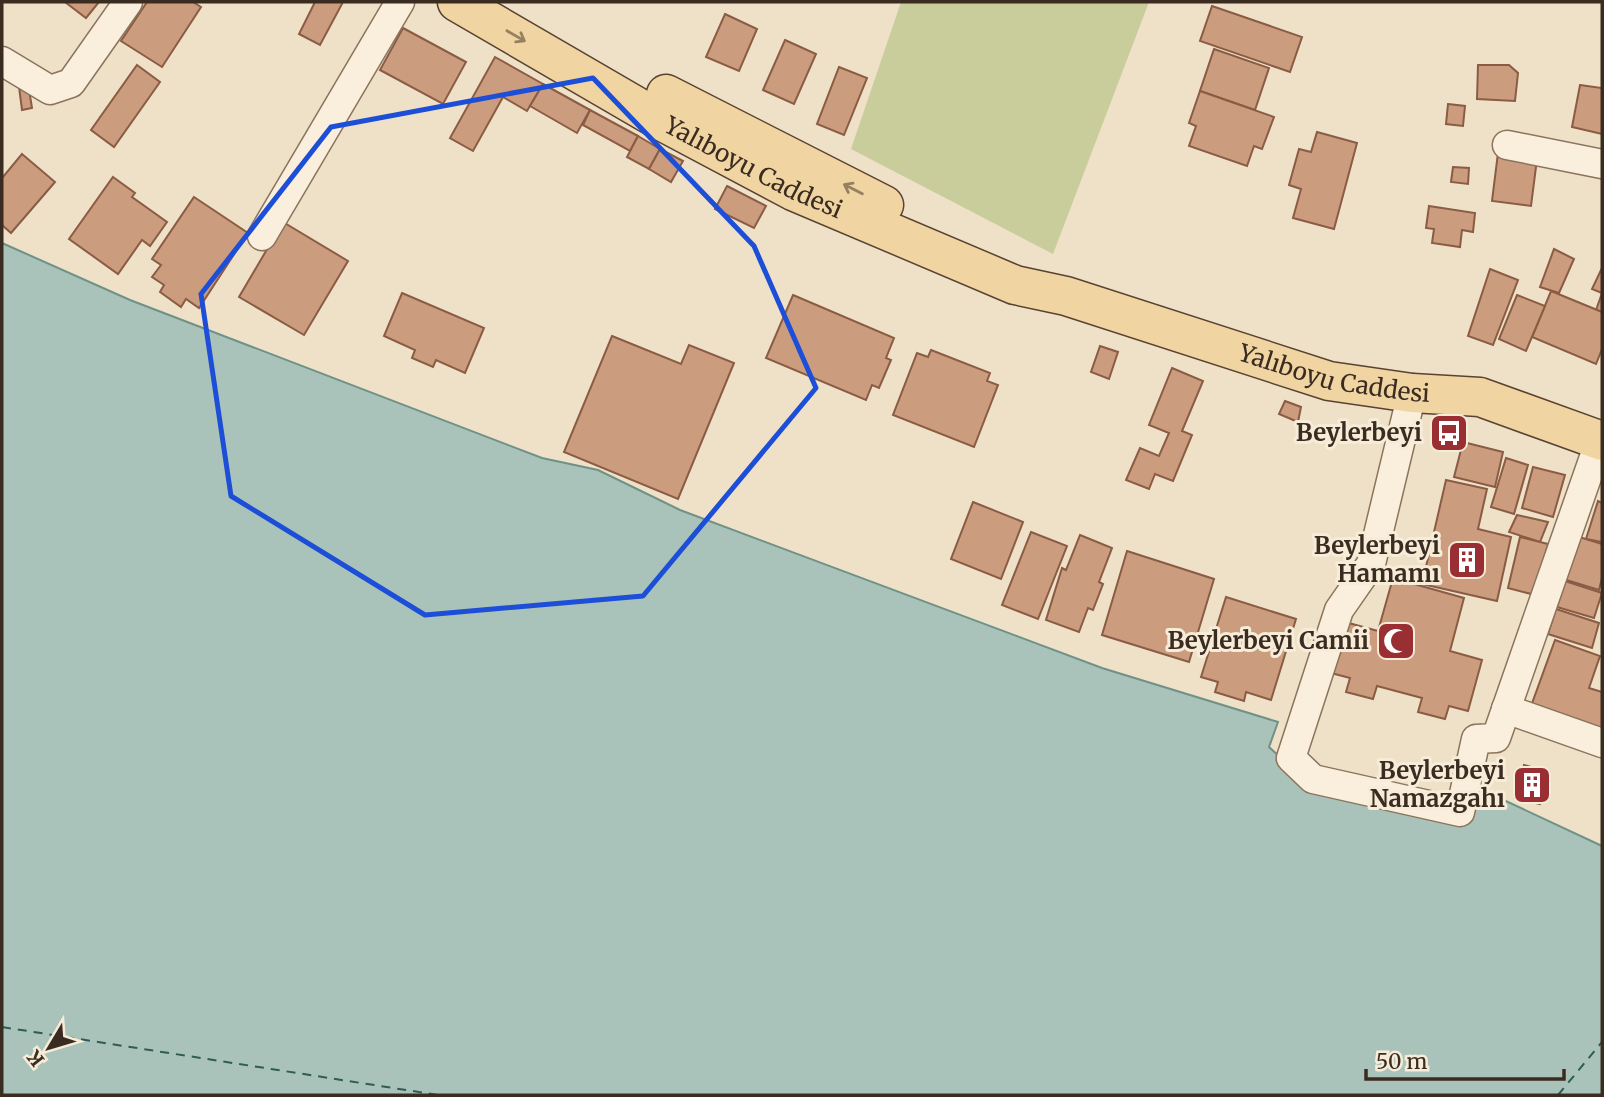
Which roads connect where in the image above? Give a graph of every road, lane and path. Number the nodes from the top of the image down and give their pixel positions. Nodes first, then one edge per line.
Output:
1 (128, 2) edge
2 (400, 2) edge
3 (457, 2) edge
4 (507, 2) edge
5 (2, 61) edge
6 (1507, 145) dead end
7 (1602, 164) edge
8 (262, 236) dead end
9 (1066, 296) junction
10 (1412, 393) junction
11 (1601, 440) edge
12 (1506, 709) junction
13 (1602, 743) edge

1 - 5 street
2 - 8 street
3 -> 9 main road, Yalıboyu Caddesi
9 -> 4 main road, Yalıboyu Caddesi
6 - 7 street
9 - 10 main road, Yalıboyu Caddesi
10 - 11 main road, Yalıboyu Caddesi
10 - 12 street
11 - 12 street
12 - 13 street

